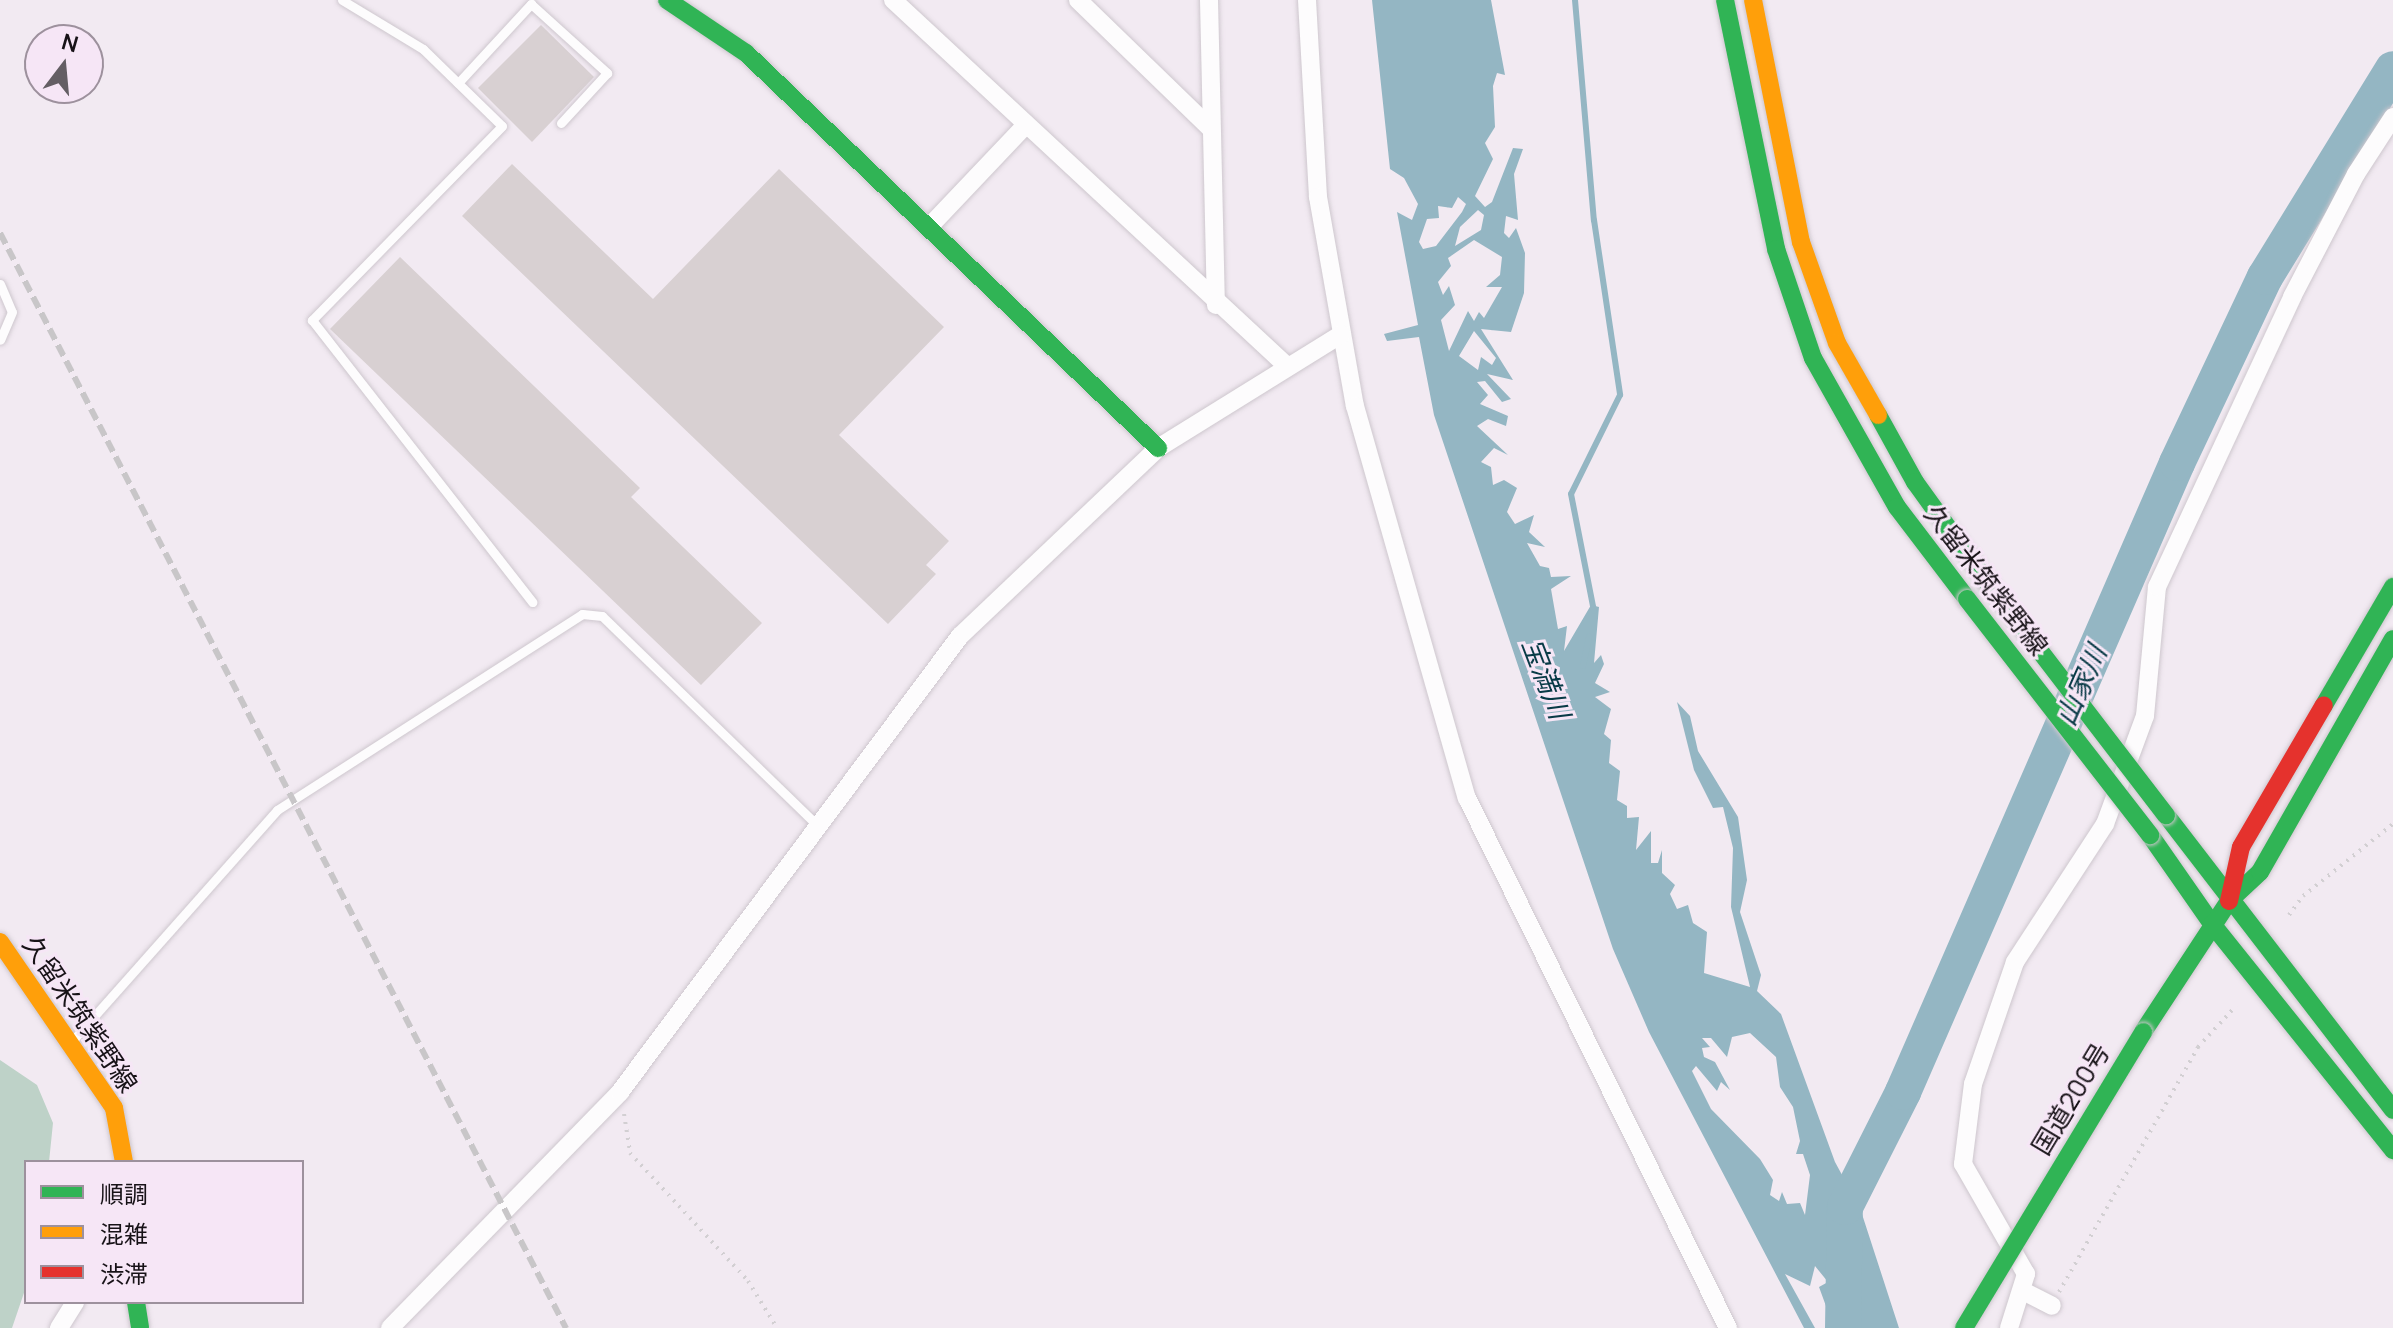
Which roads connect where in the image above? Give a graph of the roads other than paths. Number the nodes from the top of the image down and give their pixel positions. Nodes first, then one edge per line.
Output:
1 (342, 0) edge
2 (667, 0) edge
3 (893, 0) edge
4 (1078, 0) edge
5 (1209, 0) edge
6 (1307, 0) edge
7 (1725, 0) edge
8 (1753, 0) edge
9 (458, 83) junction
10 (2393, 117) edge
11 (561, 123) dead end
12 (1025, 126) junction
13 (1211, 129) junction
14 (929, 227) junction
15 (0, 284) edge
16 (1216, 305) junction
17 (1342, 334) junction
18 (0, 340) edge
19 (1288, 367) junction
20 (1158, 448) junction
21 (2393, 587) edge
22 (532, 602) dead end
23 (2393, 639) edge
24 (815, 823) junction
25 (2229, 901) junction
26 (2212, 924) junction
27 (0, 942) edge
28 (69, 1044) junction
29 (2393, 1110) edge
30 (2393, 1150) edge
31 (124, 1160) edge
32 (2025, 1292) junction
33 (74, 1304) edge
34 (136, 1304) edge
35 (2052, 1306) road end
36 (59, 1328) edge
37 (140, 1328) edge
38 (390, 1328) edge
39 (1728, 1328) edge
40 (1964, 1328) edge
41 (2009, 1328) edge

1 - 9 lane
2 - 14 main road
3 - 12 street
4 - 13 street
5 - 13 street
6 - 17 street
7 - 26 main road, 久留米筑紫野線, bridge
8 - 25 main road, 久留米筑紫野線, bridge
9 - 11 lane
9 - 22 lane
10 - 32 street
12 - 14 street
12 - 16 street
13 - 16 street
14 - 20 main road
15 - 18 lane
16 - 19 street
17 - 19 street
17 - 39 street
19 - 20 street
20 - 24 street
21 - 25 main road, 国道200号
23 - 25 main road, 国道200号
24 - 28 lane
24 - 38 street
25 - 26 main road, 国道200号
25 - 29 main road, 久留米筑紫野線
26 - 30 main road, 久留米筑紫野線
26 - 40 main road, 国道200号, bridge
27 - 28 main road, 久留米筑紫野線
28 - 31 main road, 久留米筑紫野線
32 - 35 street
32 - 41 street
33 - 36 street
34 - 37 main road

